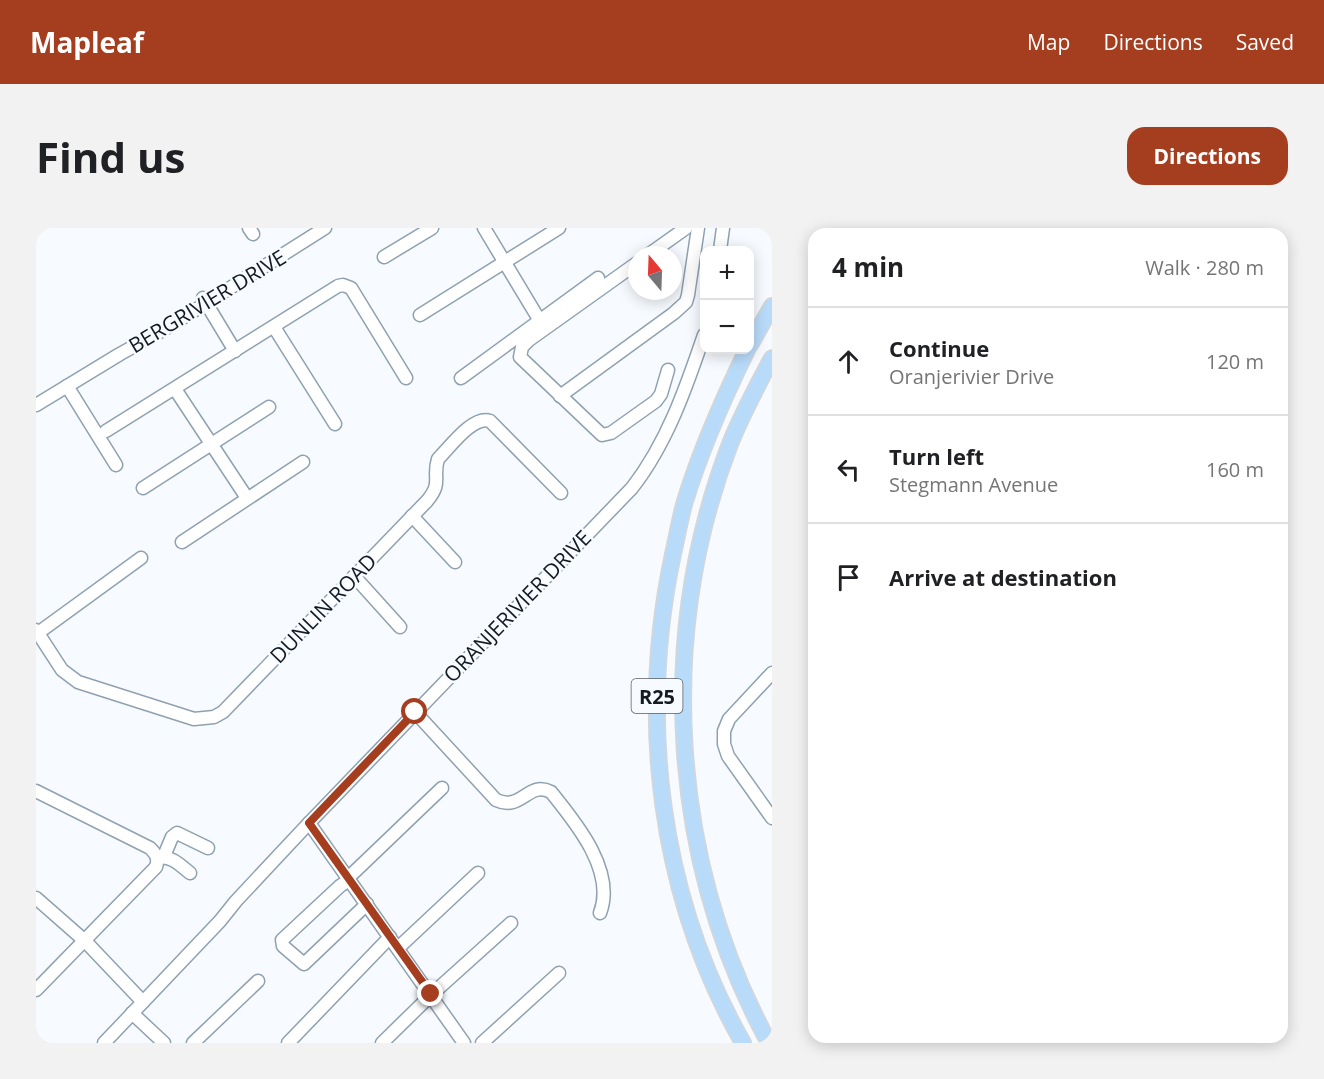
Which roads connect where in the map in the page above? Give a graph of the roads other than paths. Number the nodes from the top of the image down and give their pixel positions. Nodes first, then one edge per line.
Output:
1 (317, 228) edge
2 (325, 228) edge
3 (432, 228) edge
4 (484, 228) edge
5 (559, 228) edge
6 (686, 228) edge
7 (698, 228) edge
8 (723, 228) edge
9 (661, 246) edge
10 (721, 246) edge
11 (384, 257) dead end
12 (505, 261) junction
13 (628, 270) edge
14 (598, 279) dead end
15 (204, 301) junction
16 (772, 306) edge
17 (420, 315) dead end
18 (540, 321) junction
19 (274, 327) junction
20 (754, 338) edge
21 (700, 347) edge
22 (236, 351) junction
23 (745, 354) edge
24 (772, 358) edge
25 (668, 370) dead end
26 (406, 378) dead end
27 (461, 378) dead end
28 (67, 386) junction
29 (175, 389) junction
30 (560, 396) junction
31 (36, 405) edge
32 (268, 407) dead end
33 (335, 424) dead end
34 (106, 431) dead end
35 (211, 444) junction
36 (303, 462) dead end
37 (116, 465) dead end
38 (143, 488) dead end
39 (561, 493) dead end
40 (247, 498) junction
41 (412, 516) junction
42 (182, 542) dead end
43 (141, 558) dead end
44 (455, 561) dead end
45 (354, 576) junction
46 (400, 627) dead end
47 (37, 631) edge
48 (772, 673) edge
49 (415, 712) junction
50 (442, 788) dead end
51 (36, 791) edge
52 (772, 818) edge
53 (309, 823) junction
54 (208, 848) dead end
55 (161, 857) junction
56 (190, 873) dead end
57 (478, 873) dead end
58 (349, 879) junction
59 (36, 898) edge
60 (367, 904) junction
61 (600, 913) dead end
62 (511, 923) dead end
63 (390, 937) junction
64 (85, 941) junction
65 (398, 948) junction
66 (559, 973) dead end
67 (258, 981) dead end
68 (36, 990) edge
69 (431, 994) junction
70 (140, 999) junction
71 (132, 1013) junction
72 (95, 1043) edge
73 (104, 1043) edge
74 (164, 1043) edge
75 (193, 1043) edge
76 (288, 1043) edge
77 (382, 1043) edge
78 (464, 1043) edge
79 (482, 1043) edge
80 (743, 1043) edge
81 (769, 1043) edge

1 - 15 street, BERGRIVIER DRIVE
2 - 15 street, BERGRIVIER DRIVE
3 - 11 street
4 - 12 street
5 - 12 street
6 - 9 street
7 - 30 street
8 - 10 street
12 - 17 street
12 - 18 street
13 - 30 street
14 - 18 street
15 - 22 street
15 - 28 street, BERGRIVIER DRIVE
16 - 20 main road
18 - 27 street
19 - 22 street
19 - 26 street
19 - 33 street
21 - 49 street, ORANJERIVIER DRIVE
22 - 29 street
23 - 80 main road, R25
24 - 81 main road, R25
25 - 30 street
28 - 31 street, BERGRIVIER DRIVE
28 - 37 street
29 - 34 street
29 - 35 street
32 - 35 street
35 - 38 street
35 - 40 street
36 - 40 street
39 - 41 street, DUNLIN ROAD
40 - 42 street
41 - 44 street
41 - 45 street, DUNLIN ROAD
43 - 47 street
45 - 46 street
45 - 47 street, DUNLIN ROAD
48 - 52 street
49 - 53 street, ORANJERIVIER DRIVE
49 - 61 street
50 - 58 street
51 - 55 street
53 - 58 street
53 - 70 street, ORANJERIVIER DRIVE
54 - 55 street
55 - 56 street
55 - 64 street
57 - 65 street
58 - 60 street
58 - 60 street
59 - 64 street
60 - 63 street
62 - 69 street
63 - 65 street
63 - 76 street
64 - 68 street
64 - 70 street
65 - 69 street
66 - 79 street
67 - 75 street
69 - 77 street
69 - 78 street
70 - 71 street, ORANJERIVIER DRIVE
70 - 72 street, ORANJERIVIER DRIVE
71 - 73 street, ORANJERIVIER DRIVE
71 - 74 street

